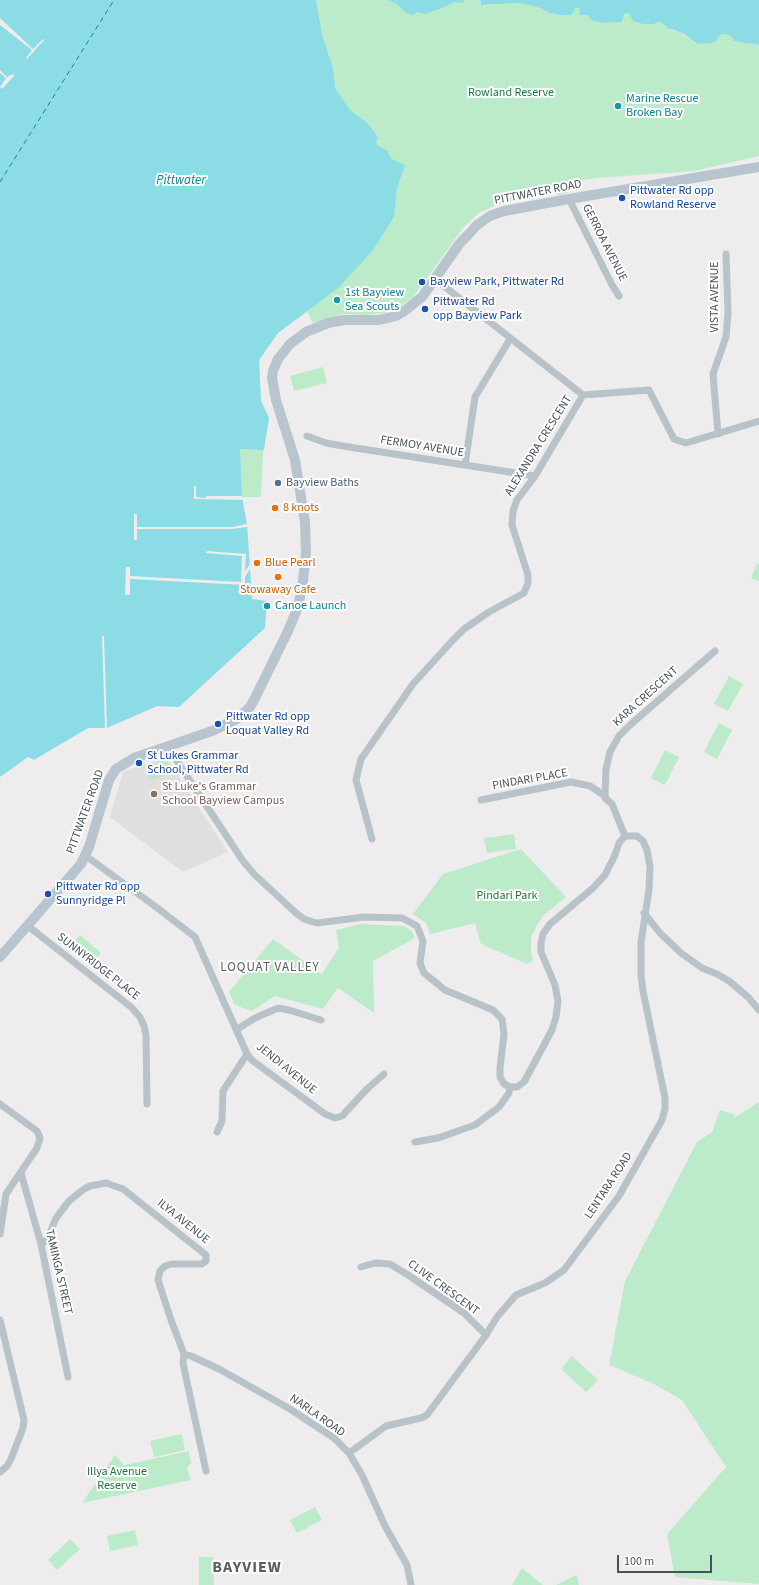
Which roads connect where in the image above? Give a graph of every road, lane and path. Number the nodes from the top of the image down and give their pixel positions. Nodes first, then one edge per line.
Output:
1 (759, 167) edge
2 (569, 199) junction
3 (726, 254) dead end
4 (435, 279) junction
5 (619, 296) dead end
6 (510, 339) junction
7 (583, 395) junction
8 (759, 421) edge
9 (718, 434) junction
10 (307, 436) dead end
11 (465, 465) junction
12 (535, 476) junction
13 (715, 651) dead end
14 (167, 746) junction
15 (605, 796) junction
16 (481, 800) dead end
17 (625, 836) junction
18 (372, 839) dead end
19 (86, 856) junction
20 (644, 913) junction
21 (28, 926) junction
22 (0, 957) edge
23 (759, 1010) edge
24 (321, 1020) dead end
25 (236, 1030) junction
26 (247, 1054) junction
27 (384, 1074) dead end
28 (510, 1087) junction
29 (0, 1104) edge
30 (147, 1104) dead end
31 (217, 1132) dead end
32 (415, 1142) dead end
33 (20, 1173) junction
34 (0, 1234) edge
35 (41, 1244) junction
36 (361, 1267) dead end
37 (0, 1320) edge
38 (486, 1335) junction
39 (184, 1354) junction
40 (68, 1377) dead end
41 (349, 1453) junction
42 (206, 1471) dead end
43 (0, 1472) edge
44 (411, 1585) edge

1 - 2 main road, PITTWATER ROAD
2 - 4 main road, PITTWATER ROAD
2 - 5 street, GERROA AVENUE
3 - 9 street, VISTA AVENUE
4 - 6 street
4 - 14 main road, PITTWATER ROAD
6 - 7 street
6 - 11 street
7 - 9 street
7 - 12 street, ALEXANDRA CRESCENT
8 - 9 street
10 - 11 street, FERMOY AVENUE
11 - 12 street, FERMOY AVENUE
12 - 18 street, ALEXANDRA CRESCENT
13 - 15 street, KARA CRESCENT
14 - 19 main road, PITTWATER ROAD
14 - 28 street
15 - 16 street, PINDARI PLACE
15 - 17 street
17 - 20 street, LENTARA ROAD
17 - 28 street
19 - 21 main road, PITTWATER ROAD
19 - 25 street, JENDI AVENUE
20 - 23 street
20 - 38 street, LENTARA ROAD
21 - 22 main road, PITTWATER ROAD
21 - 30 street, SUNNYRIDGE PLACE
24 - 25 street
25 - 26 street, JENDI AVENUE
26 - 27 street, JENDI AVENUE
26 - 31 street
28 - 32 street
29 - 33 street
33 - 34 street
33 - 35 street, TAMINGA STREET
35 - 39 street, ILYA AVENUE
35 - 40 street, TAMINGA STREET
36 - 38 street, CLIVE CRESCENT
37 - 43 street
38 - 41 street, LENTARA ROAD
39 - 41 street, NARLA ROAD
39 - 42 street, ILYA AVENUE
41 - 44 street, NARLA ROAD

